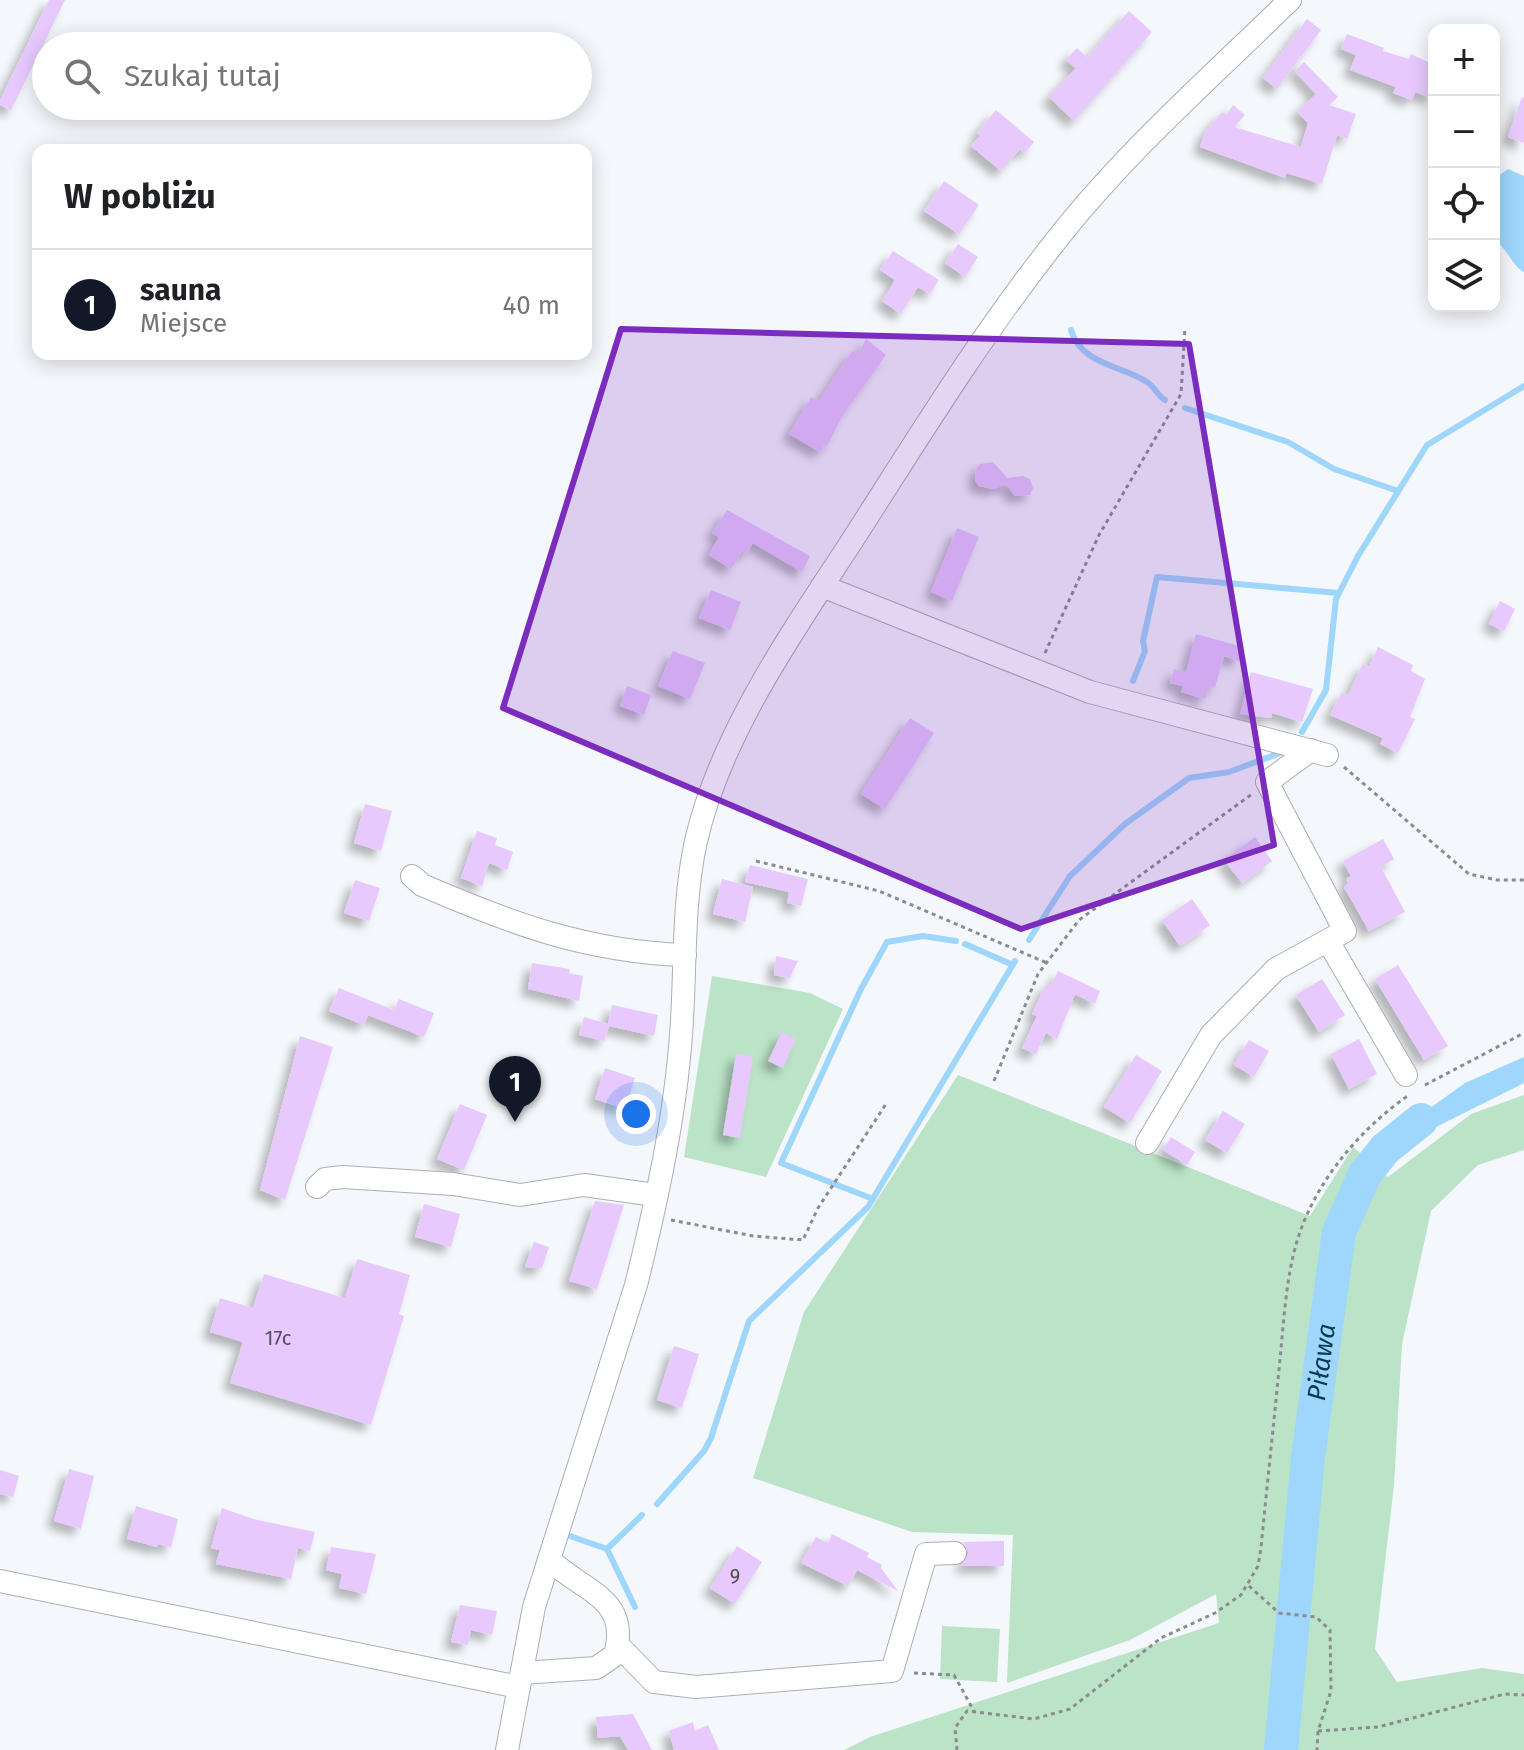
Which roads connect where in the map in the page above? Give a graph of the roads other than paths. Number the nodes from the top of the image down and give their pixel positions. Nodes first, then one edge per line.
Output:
1 (1290, 0) edge
2 (822, 586) junction
3 (412, 876) dead end
4 (1328, 941) junction
5 (685, 955) junction
6 (1413, 1085) road end
7 (1147, 1143) dead end
8 (317, 1187) dead end
9 (654, 1206) junction
10 (955, 1553) dead end
11 (549, 1559) junction
12 (0, 1581) edge
13 (618, 1645) junction
14 (520, 1680) junction
15 (507, 1750) edge

1 - 2 street
2 - 4 street
2 - 5 street
3 - 5 street
4 - 6 street
4 - 7 street
5 - 9 street
8 - 9 street
9 - 11 street
10 - 13 street
11 - 13 street
11 - 14 street
12 - 14 street
13 - 14 street
14 - 15 street

